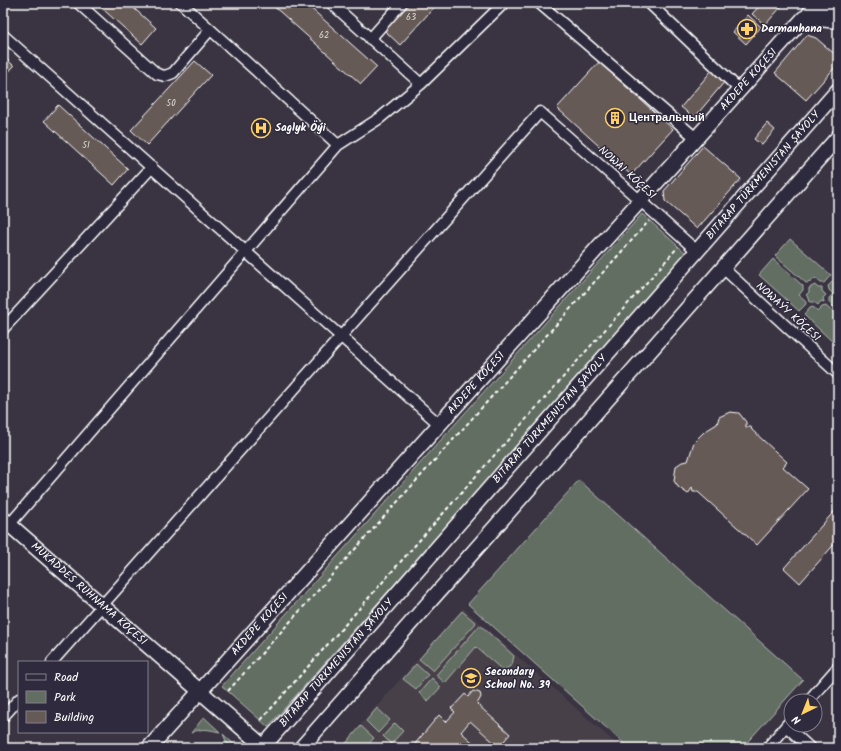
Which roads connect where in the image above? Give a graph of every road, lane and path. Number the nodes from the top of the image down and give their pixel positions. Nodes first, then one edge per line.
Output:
1 (78, 3) edge
2 (180, 3) edge
3 (331, 3) edge
4 (402, 3) edge
5 (504, 3) edge
6 (539, 3) edge
7 (649, 3) edge
8 (814, 3) edge
9 (838, 8) edge
10 (804, 18) junction
11 (838, 21) edge
12 (210, 30) junction
13 (3, 35) edge
14 (370, 38) junction
15 (421, 84) junction
16 (740, 90) junction
17 (838, 90) edge
18 (838, 137) edge
19 (697, 138) junction
20 (338, 145) junction
21 (152, 167) junction
22 (641, 202) junction
23 (655, 214) junction
24 (684, 240) junction
25 (246, 251) junction
26 (697, 251) junction
27 (723, 268) junction
28 (3, 329) edge
29 (341, 337) junction
30 (838, 374) edge
31 (440, 425) junction
32 (6, 522) edge
33 (102, 606) junction
34 (53, 661) edge
35 (838, 667) edge
36 (228, 691) dead end
37 (200, 692) junction
38 (815, 693) edge
39 (18, 700) edge
40 (3, 717) edge
41 (261, 720) dead end
42 (783, 730) edge
43 (797, 733) edge
44 (149, 748) edge
45 (263, 748) edge
46 (301, 748) edge
47 (767, 748) edge
48 (810, 748) edge

1 - 12 street
2 - 12 street
3 - 14 street
4 - 14 street
5 - 15 street
6 - 19 street
7 - 16 street
8 - 10 street
9 - 10 main road
10 - 11 main road
10 - 16 main road, AKDEPE KÖÇESI
12 - 20 street
13 - 21 street
14 - 15 street
15 - 20 street
16 - 19 main road, AKDEPE KÖÇESI
17 - 26 main road, BITARAP TÜRKMENISTAN ŞAÝOLY
18 - 27 main road
19 - 22 main road, AKDEPE KÖÇESI
20 - 25 street
21 - 25 street
21 - 28 street
22 - 23 street, NOWAI KÖÇESI
22 - 29 street, NOWAI KÖÇESI
22 - 31 main road, AKDEPE KÖÇESI
23 - 24 street, NOWAI KÖÇESI
23 - 36 path
24 - 26 street, NOWAI KÖÇESI
24 - 41 path
25 - 29 street
25 - 32 street
26 - 45 main road, BITARAP TÜRKMENISTAN ŞAÝOLY
27 - 30 street, NOWAÝY KÖÇESI
27 - 46 main road
29 - 31 street
29 - 33 street
31 - 37 main road, AKDEPE KÖÇESI
32 - 33 main road, MUKADDES RUHNAMA KÖÇESI
33 - 34 street
33 - 37 main road, MUKADDES RUHNAMA KÖÇESI
35 - 38 street
37 - 44 main road, AKDEPE KÖÇESI
37 - 45 main road, MUKADDES RUHNAMA KÖÇESI
39 - 40 street
42 - 47 street
43 - 48 street

